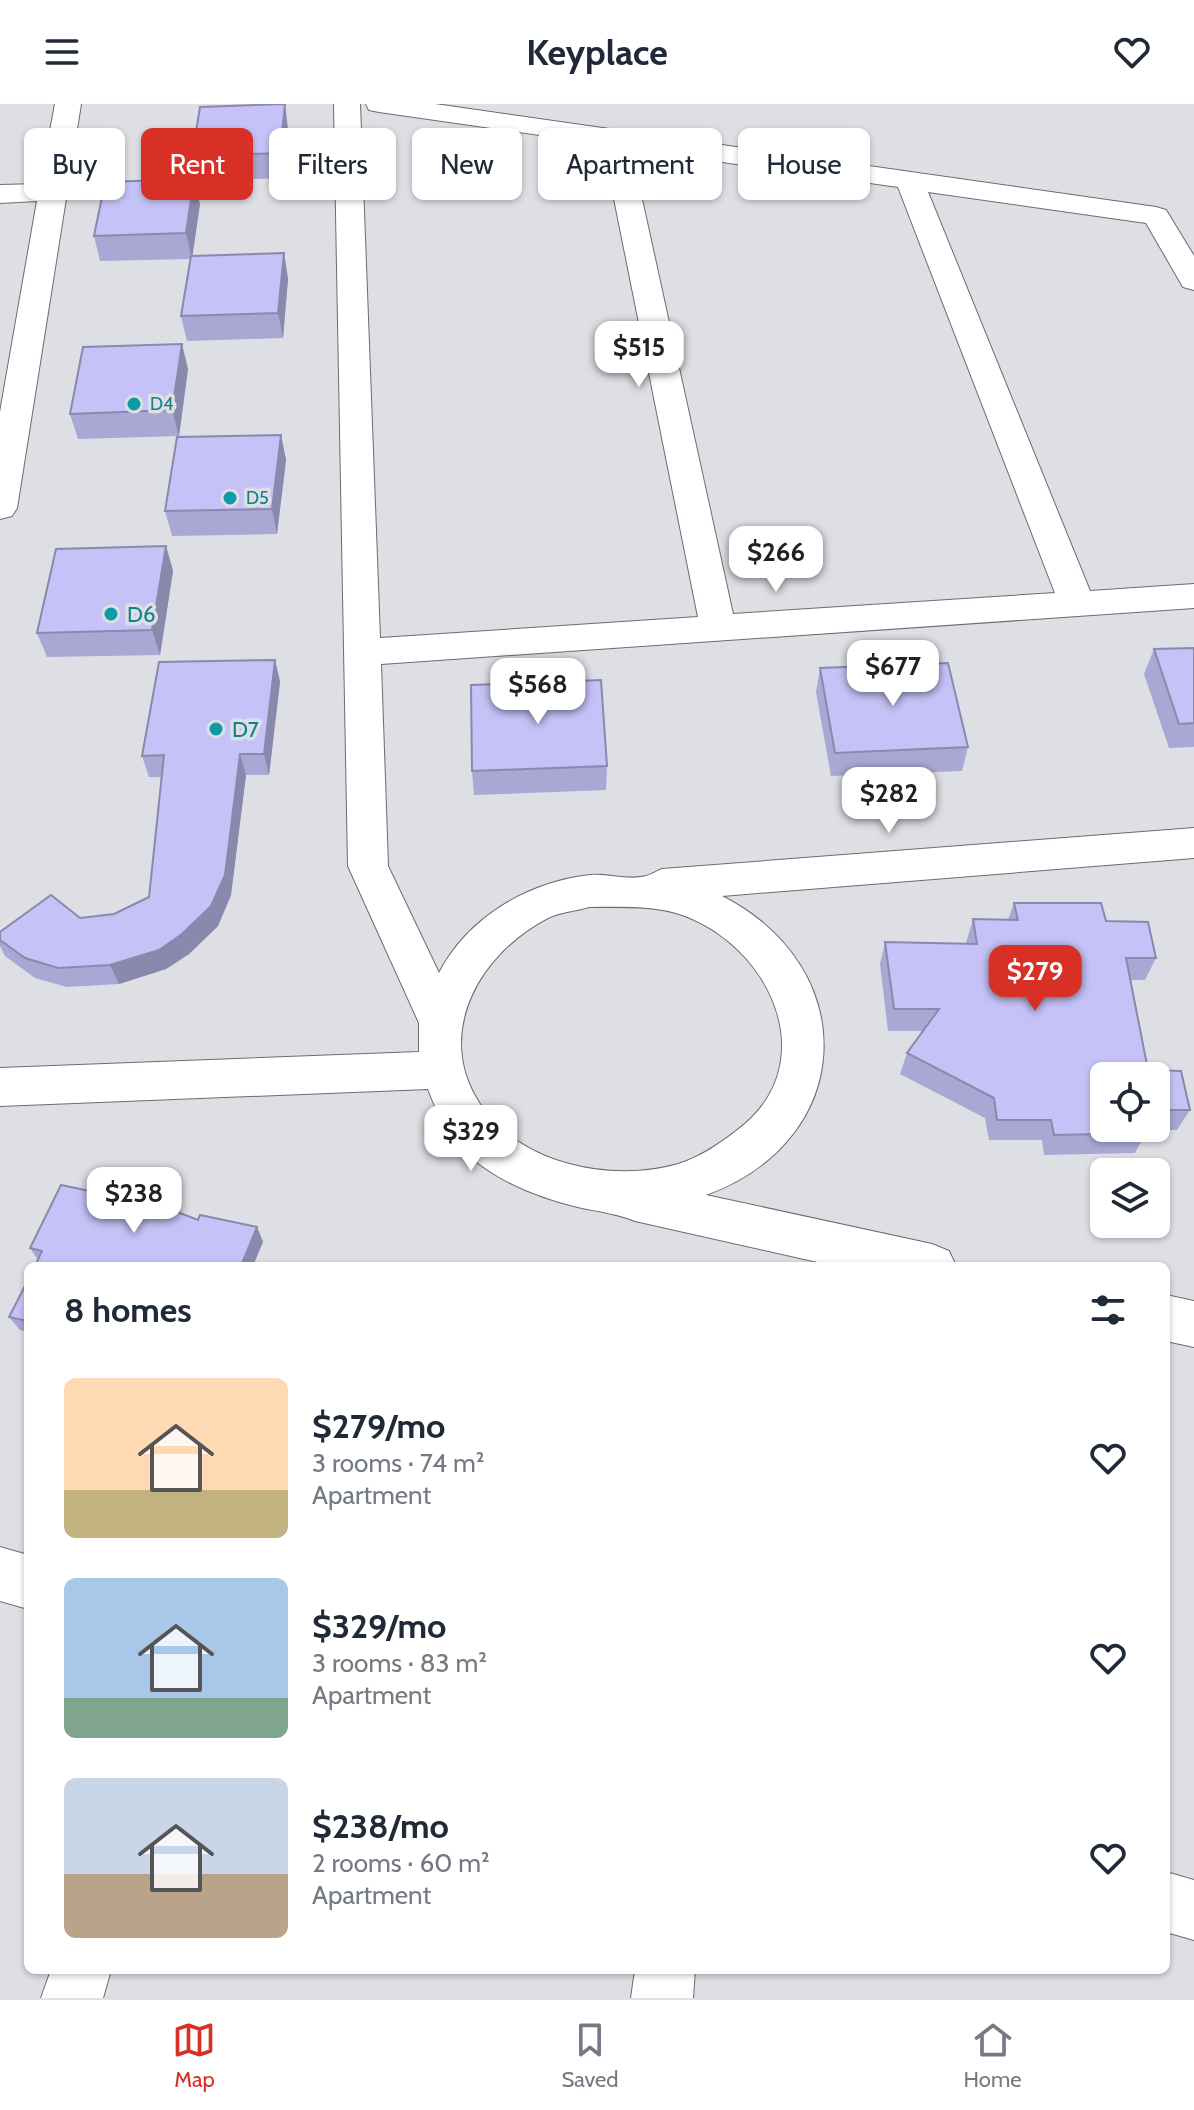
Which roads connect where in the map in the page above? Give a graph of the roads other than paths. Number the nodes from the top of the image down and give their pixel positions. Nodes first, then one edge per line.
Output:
1 (68, 104) edge
2 (347, 104) edge
3 (379, 104) edge
4 (64, 128) edge
5 (546, 128) edge
6 (722, 153) edge
7 (909, 180) junction
8 (24, 193) edge
9 (0, 194) edge
10 (51, 200) edge
11 (628, 200) edge
12 (1194, 281) edge
13 (6, 431) edge
14 (0, 508) edge
15 (1194, 596) edge
16 (1077, 603) junction
17 (718, 628) junction
18 (361, 652) junction
19 (1194, 843) edge
20 (589, 891) junction
21 (440, 1021) junction
22 (442, 1070) junction
23 (0, 1087) edge
24 (554, 1182) junction
25 (914, 1262) edge
26 (1170, 1319) edge
27 (1194, 1324) edge
28 (0, 1574) edge
29 (24, 1581) edge
30 (1170, 1903) edge
31 (1194, 1910) edge
32 (80, 1974) edge
33 (665, 1974) edge
34 (72, 1998) edge
35 (662, 1998) edge

1 - 4 street
2 - 18 street
3 - 5 street
6 - 7 street
7 - 12 street
7 - 16 street
8 - 9 street
10 - 13 street
11 - 17 street
13 - 14 street
15 - 16 street
16 - 17 street
17 - 18 street
18 - 21 street
19 - 20 street
20 - 21 street
20 - 24 street
21 - 22 street
22 - 23 street
22 - 24 street
24 - 25 street
26 - 27 street
28 - 29 street
30 - 31 street
32 - 34 street
33 - 35 street

